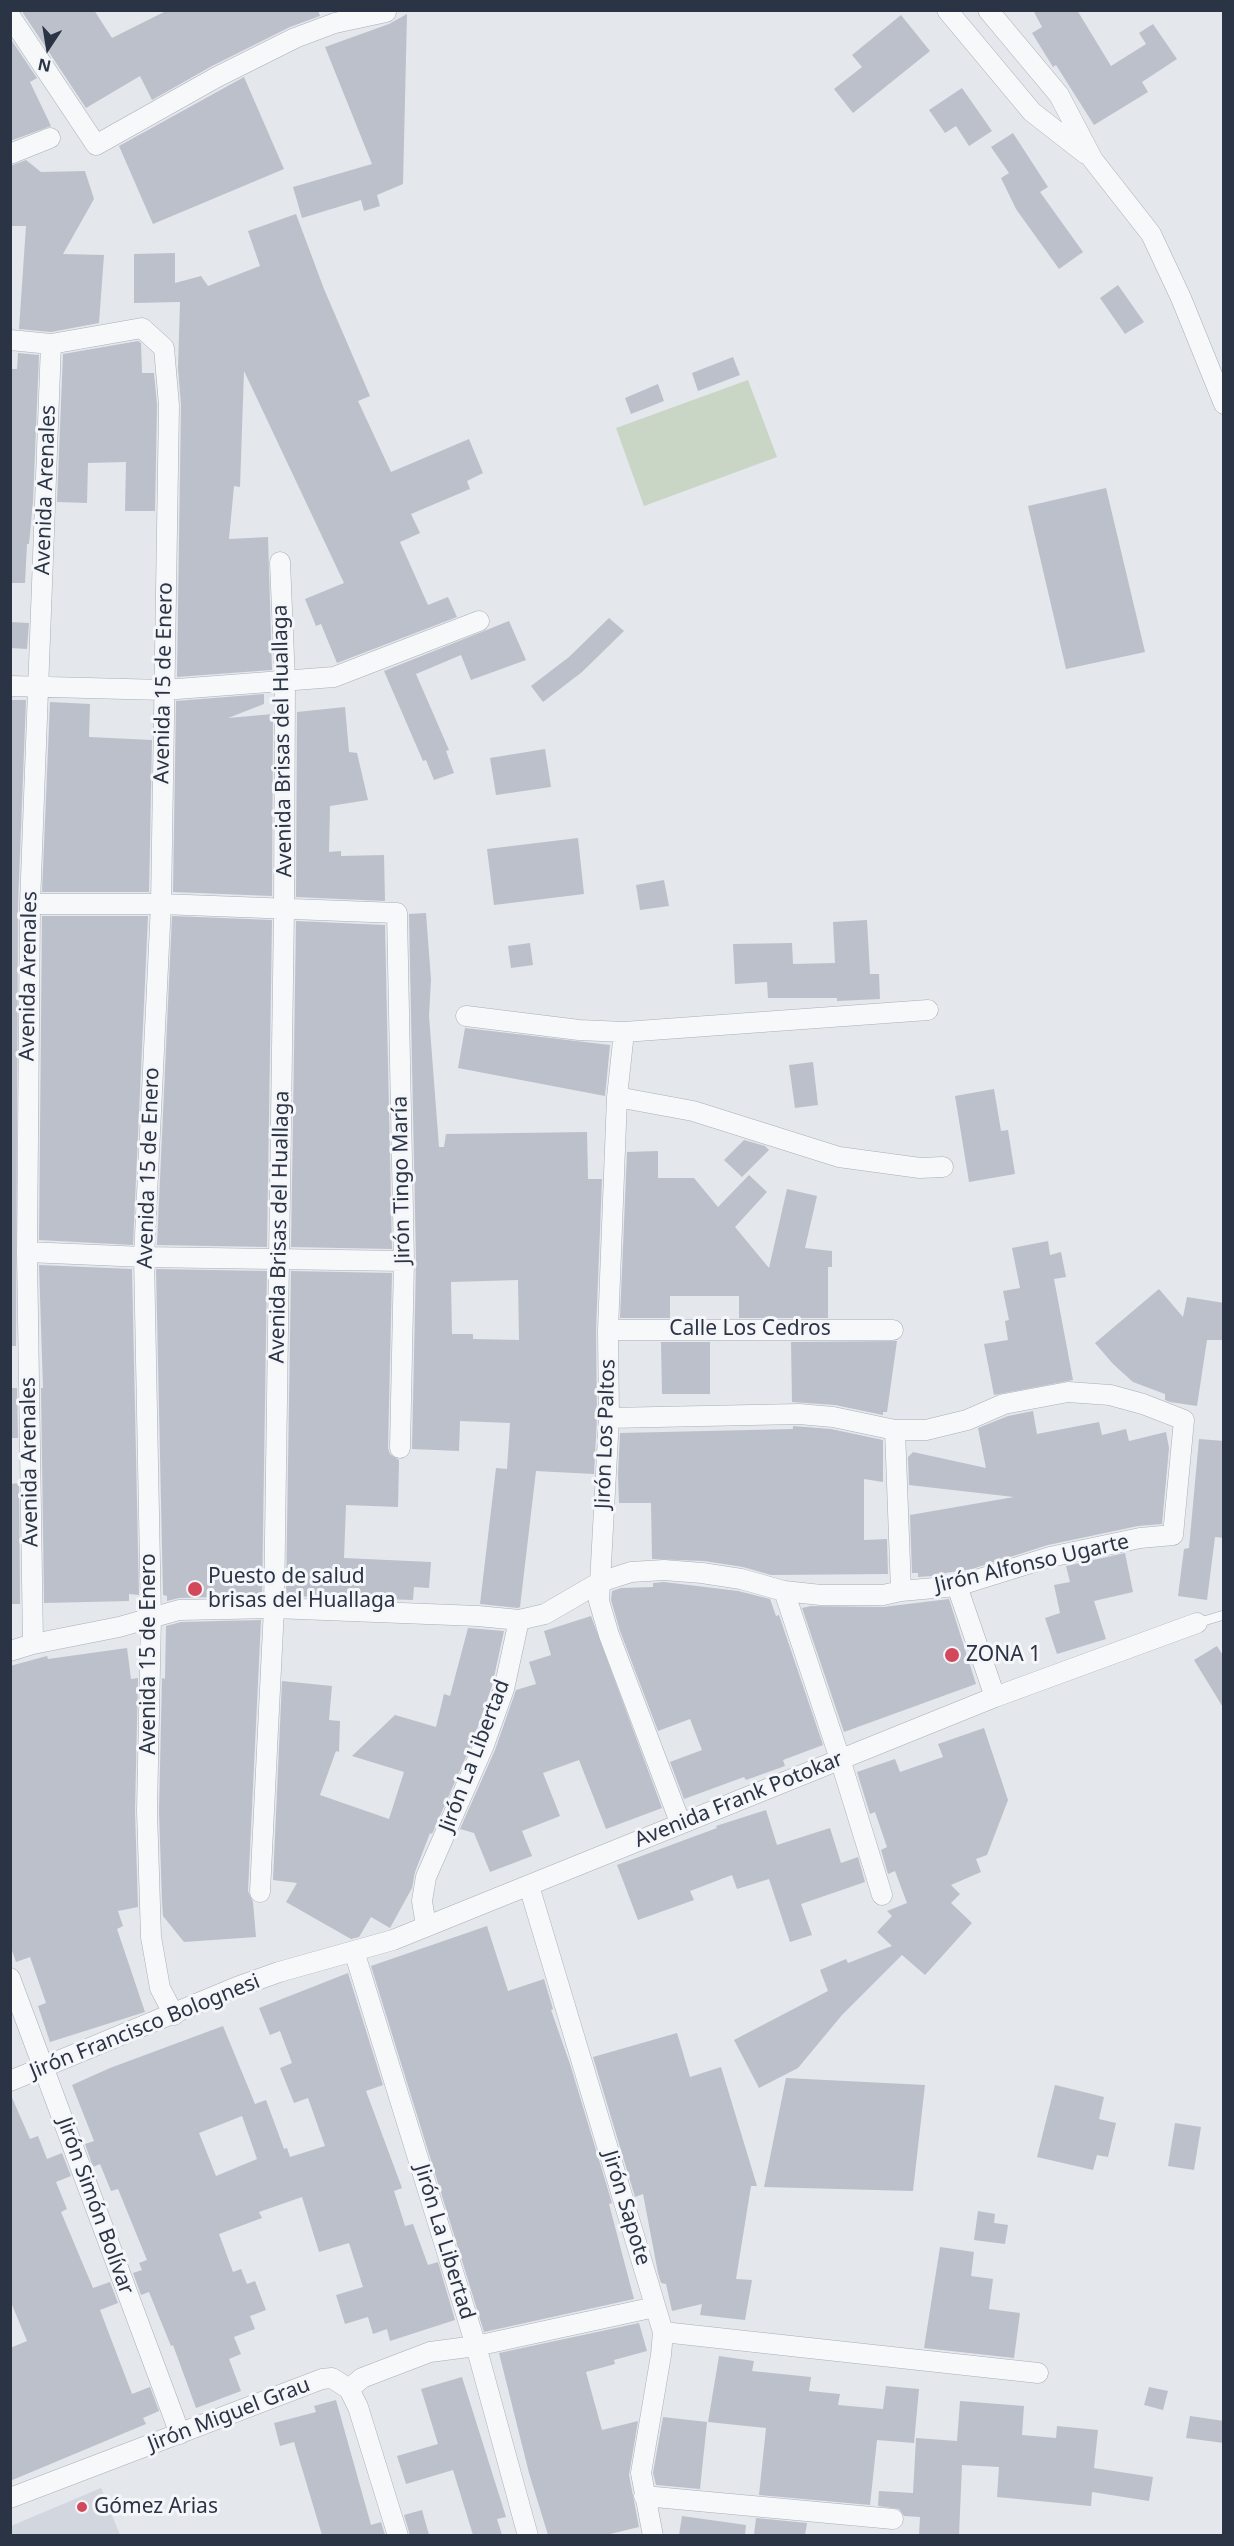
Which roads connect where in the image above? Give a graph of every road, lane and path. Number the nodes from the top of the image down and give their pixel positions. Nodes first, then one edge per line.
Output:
1 (947, 10) edge
2 (988, 10) edge
3 (386, 12) edge
4 (10, 16) edge
5 (50, 138) dead end
6 (10, 154) edge
7 (1093, 160) junction
8 (12, 336) edge
9 (51, 344) junction
10 (1224, 404) edge
11 (280, 562) dead end
12 (479, 621) dead end
13 (285, 682) junction
14 (10, 686) edge
15 (39, 687) junction
16 (164, 690) junction
17 (30, 904) junction
18 (161, 904) junction
19 (284, 910) junction
20 (928, 1010) dead end
21 (466, 1016) dead end
22 (624, 1032) junction
23 (618, 1097) junction
24 (943, 1167) dead end
25 (27, 1252) junction
26 (144, 1257) junction
27 (279, 1259) junction
28 (404, 1261) junction
29 (608, 1330) junction
30 (893, 1330) dead end
31 (609, 1418) junction
32 (895, 1430) junction
33 (400, 1448) dead end
34 (600, 1582) junction
35 (957, 1586) junction
36 (784, 1591) junction
37 (901, 1591) junction
38 (274, 1608) junction
39 (1224, 1615) edge
40 (151, 1617) junction
41 (519, 1620) junction
42 (1197, 1623) joint
43 (33, 1644) junction
44 (10, 1650) edge
45 (995, 1697) junction
46 (840, 1759) junction
47 (680, 1822) junction
48 (529, 1886) junction
49 (260, 1892) dead end
50 (882, 1895) dead end
51 (426, 1926) junction
52 (354, 1951) junction
53 (279, 1972) joint
54 (10, 1977) edge
55 (174, 2015) junction
56 (44, 2068) junction
57 (10, 2081) edge
58 (655, 2307) junction
59 (663, 2332) junction
60 (476, 2346) junction
61 (1038, 2373) dead end
62 (348, 2389) junction
63 (180, 2434) junction
64 (644, 2496) junction
65 (10, 2498) edge
66 (894, 2519) dead end
67 (398, 2535) edge
68 (528, 2535) edge
69 (653, 2535) edge

1 - 7 street
2 - 7 street
3 - 4 street
5 - 6 street
7 - 10 street
8 - 9 street
9 - 15 street, Avenida Arenales
9 - 16 street, Avenida 15 de Enero
11 - 13 street, Avenida Brisas del Huallaga
12 - 13 street
13 - 16 street
13 - 19 street, Avenida Brisas del Huallaga
14 - 15 street
15 - 16 street
15 - 17 street, Avenida Arenales
16 - 18 street, Avenida 15 de Enero
17 - 18 street
17 - 25 street, Avenida Arenales
18 - 19 street
18 - 26 street, Avenida 15 de Enero
19 - 27 street, Avenida Brisas del Huallaga
19 - 28 street, Jirón Tingo María
20 - 22 street
21 - 22 street
22 - 23 street, Jirón Los Paltos
23 - 24 street
23 - 29 street, Jirón Los Paltos
25 - 26 street
25 - 43 street, Avenida Arenales
26 - 27 street
26 - 40 street, Avenida 15 de Enero
27 - 28 street
27 - 38 street, Avenida Brisas del Huallaga
28 - 33 street, Jirón Tingo María
29 - 30 street, Calle Los Cedros
29 - 31 street, Jirón Los Paltos
31 - 32 street
31 - 34 street, Jirón Los Paltos
32 - 35 street, Jirón Alfonso Ugarte
32 - 37 street
34 - 36 street, Jirón Alfonso Ugarte
34 - 41 street, Jirón Alfonso Ugarte
34 - 47 street, Jirón Los Paltos
35 - 37 street, Jirón Alfonso Ugarte
35 - 45 street
36 - 37 street, Jirón Alfonso Ugarte
36 - 46 street
38 - 40 street, Jirón Alfonso Ugarte
38 - 41 street, Jirón Alfonso Ugarte
38 - 49 street, Avenida Brisas del Huallaga
39 - 42 lane
40 - 43 street, Jirón Alfonso Ugarte
40 - 55 street, Avenida 15 de Enero
41 - 51 street, Jirón La Libertad
42 - 45 street, Avenida Frank Potokar
43 - 44 street, Jirón Alfonso Ugarte
45 - 46 street, Avenida Frank Potokar
46 - 47 street, Avenida Frank Potokar
46 - 50 street
47 - 48 street, Avenida Frank Potokar
48 - 51 street, Avenida Frank Potokar
48 - 58 street, Jirón Sapote
51 - 52 street, Avenida Frank Potokar
52 - 53 street, Avenida Frank Potokar
52 - 60 street, Jirón La Libertad
53 - 55 street, Jirón Francisco Bolognesi
54 - 56 street, Jirón Simón Bolívar
55 - 56 street, Jirón Francisco Bolognesi
56 - 57 street, Jirón Francisco Bolognesi
56 - 63 street, Jirón Simón Bolívar
58 - 59 street, Jirón Sapote
58 - 60 street
59 - 61 street
59 - 64 street, Jirón Sapote
60 - 62 street
60 - 68 street, Jirón La Libertad
62 - 63 street, Jirón Miguel Grau
62 - 67 street
63 - 65 street, Jirón Miguel Grau
64 - 66 street
64 - 69 street, Jirón Sapote

